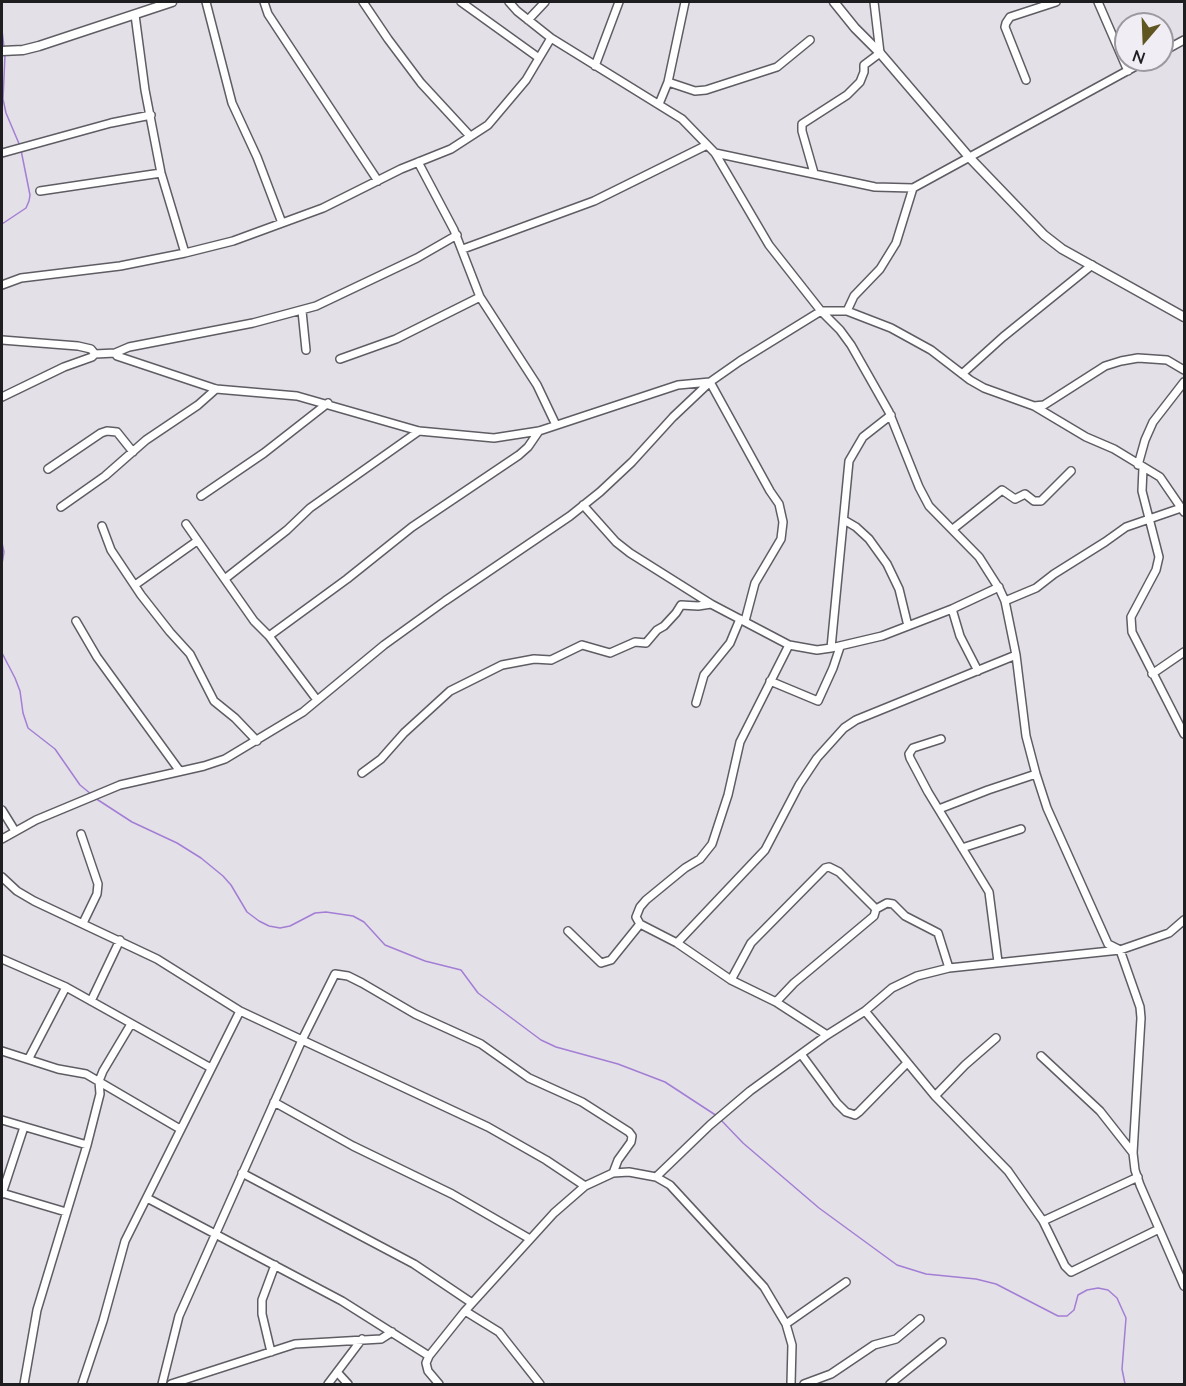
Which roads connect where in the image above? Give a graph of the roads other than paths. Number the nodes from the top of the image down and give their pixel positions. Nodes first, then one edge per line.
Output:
1 (172, 2) edge
2 (206, 2) edge
3 (264, 2) edge
4 (363, 2) edge
5 (461, 2) edge
6 (509, 2) edge
7 (545, 2) edge
8 (619, 2) edge
9 (685, 2) edge
10 (834, 2) edge
11 (874, 2) edge
12 (1056, 2) edge
13 (1098, 2) edge
14 (135, 15) junction
15 (528, 20) junction
16 (551, 38) junction
17 (1114, 38) edge
18 (810, 40) dead end
19 (2, 51) edge
20 (880, 53) junction
21 (539, 58) junction
22 (595, 66) junction
23 (1124, 72) edge
24 (1026, 80) dead end
25 (668, 82) junction
26 (659, 104) junction
27 (151, 115) junction
28 (470, 136) junction
29 (708, 145) junction
30 (2, 153) edge
31 (716, 153) junction
32 (969, 157) junction
33 (418, 162) junction
34 (161, 172) junction
35 (814, 173) junction
36 (378, 181) junction
37 (913, 188) junction
38 (40, 191) dead end
39 (282, 223) junction
40 (457, 235) junction
41 (463, 249) junction
42 (185, 253) junction
43 (1092, 266) junction
44 (2, 285) edge
45 (480, 297) junction
46 (302, 311) junction
47 (821, 311) junction
48 (847, 311) junction
49 (1185, 317) edge
50 (2, 340) edge
51 (306, 350) dead end
52 (115, 353) junction
53 (95, 354) junction
54 (340, 359) dead end
55 (1185, 370) edge
56 (962, 374) junction
57 (710, 382) junction
58 (1185, 382) edge
59 (216, 389) junction
60 (2, 396) edge
61 (328, 403) junction
62 (1034, 406) junction
63 (891, 415) junction
64 (556, 425) junction
65 (419, 431) junction
66 (539, 431) junction
67 (134, 452) junction
68 (1141, 466) junction
69 (48, 468) dead end
70 (1071, 471) dead end
71 (201, 496) dead end
72 (582, 506) junction
73 (61, 507) dead end
74 (1183, 510) edge
75 (1149, 518) junction
76 (844, 520) junction
77 (186, 525) dead end
78 (102, 526) dead end
79 (953, 529) junction
80 (197, 541) junction
81 (226, 578) junction
82 (135, 585) junction
83 (999, 587) junction
84 (1005, 601) junction
85 (711, 604) junction
86 (952, 609) junction
87 (743, 620) junction
88 (76, 621) dead end
89 (908, 626) junction
90 (269, 636) junction
91 (789, 645) junction
92 (840, 647) junction
93 (831, 648) junction
94 (1185, 652) edge
95 (1016, 655) junction
96 (978, 671) junction
97 (1152, 674) junction
98 (770, 681) junction
99 (318, 700) junction
100 (696, 703) dead end
101 (1185, 734) edge
102 (941, 739) dead end
103 (257, 741) junction
104 (178, 770) junction
105 (362, 773) dead end
106 (1035, 774) junction
107 (939, 809) junction
108 (2, 810) edge
109 (1021, 829) dead end
110 (15, 831) junction
111 (81, 834) dead end
112 (2, 839) edge
113 (962, 848) junction
114 (2, 877) edge
115 (876, 909) junction
116 (1185, 920) edge
117 (83, 923) junction
118 (640, 924) junction
119 (568, 931) dead end
120 (120, 940) junction
121 (677, 943) junction
122 (1120, 950) junction
123 (2, 959) edge
124 (998, 962) junction
125 (949, 968) junction
126 (731, 980) junction
127 (66, 987) junction
128 (91, 1001) junction
129 (777, 1002) junction
130 (240, 1011) junction
131 (865, 1011) junction
132 (131, 1024) junction
133 (827, 1035) junction
134 (996, 1038) dead end
135 (303, 1040) junction
136 (2, 1051) edge
137 (801, 1054) junction
138 (1041, 1056) dead end
139 (29, 1058) junction
140 (907, 1063) junction
141 (211, 1068) junction
142 (99, 1081) junction
143 (935, 1096) junction
144 (274, 1102) junction
145 (2, 1120) edge
146 (24, 1127) junction
147 (180, 1129) junction
148 (87, 1144) junction
149 (1133, 1153) junction
150 (242, 1173) junction
151 (613, 1173) junction
152 (656, 1177) junction
153 (1138, 1178) junction
154 (585, 1186) junction
155 (2, 1193) edge
156 (147, 1198) junction
157 (66, 1212) junction
158 (1043, 1221) junction
159 (1159, 1229) junction
160 (216, 1234) junction
161 (530, 1239) junction
162 (275, 1265) junction
163 (846, 1282) dead end
164 (1185, 1286) edge
165 (472, 1303) junction
166 (465, 1311) junction
167 (920, 1319) dead end
168 (786, 1324) junction
169 (392, 1332) junction
170 (362, 1339) junction
171 (942, 1341) dead end
172 (271, 1352) junction
173 (429, 1356) junction
174 (337, 1372) junction
175 (188, 1382) edge
176 (24, 1384) edge
177 (82, 1384) edge
178 (162, 1384) edge
179 (171, 1384) edge
180 (328, 1384) edge
181 (348, 1384) edge
182 (439, 1384) edge
183 (540, 1384) edge
184 (791, 1384) edge
185 (804, 1384) edge
186 (890, 1384) edge

1 - 14 street
2 - 39 street
3 - 36 street
4 - 28 street
5 - 21 street
6 - 15 street
7 - 15 street
8 - 22 street
9 - 25 street
10 - 20 street
11 - 20 street
12 - 24 street
13 - 17 street
14 - 19 street
14 - 27 street
15 - 16 street
16 - 21 street
16 - 22 street
18 - 25 street
20 - 32 street
20 - 35 street
21 - 28 street
22 - 26 street
23 - 32 street
25 - 26 street
26 - 29 street
27 - 30 street
27 - 34 street
28 - 33 street
29 - 31 street
29 - 41 street
31 - 35 street
31 - 47 street
32 - 37 street
32 - 43 street
33 - 36 street
33 - 40 street
34 - 38 street
34 - 42 street
35 - 37 street
36 - 39 street
37 - 48 street
39 - 42 street
40 - 41 street
40 - 46 street
41 - 45 street
42 - 44 street
43 - 49 street
43 - 56 street
45 - 54 street
45 - 64 street
46 - 51 street
46 - 52 street
47 - 48 street
47 - 57 street
47 - 63 street
48 - 56 street
50 - 53 street
52 - 53 street
52 - 59 street
53 - 60 street
55 - 62 street
56 - 62 street
57 - 64 street
57 - 72 street
57 - 87 street
58 - 68 street
59 - 61 street
59 - 67 street
61 - 65 street
61 - 71 street
62 - 68 street
63 - 76 street
63 - 79 street
64 - 66 street
65 - 66 street
65 - 81 street
66 - 90 street
67 - 69 street
67 - 73 street
68 - 74 street
68 - 75 street
70 - 79 street
72 - 85 street
72 - 99 street
74 - 75 street
75 - 84 street
75 - 97 street
76 - 89 street
76 - 93 street
77 - 80 street
78 - 82 street
79 - 83 street
80 - 81 street
80 - 82 street
81 - 90 street
82 - 103 street
83 - 84 street
83 - 86 street
84 - 95 street
85 - 87 street
85 - 105 street
86 - 89 street
86 - 96 street
87 - 91 street
87 - 100 street
88 - 104 street
89 - 92 street
90 - 99 street
91 - 93 street
91 - 98 street
92 - 93 street
92 - 98 street
94 - 97 street
95 - 96 street
95 - 106 street
96 - 121 street
97 - 101 street
98 - 118 street
99 - 103 street
102 - 107 street
103 - 104 street
104 - 110 street
106 - 107 street
106 - 122 street
107 - 113 street
108 - 110 street
109 - 113 street
110 - 112 street
111 - 117 street
113 - 124 street
114 - 117 street
115 - 125 street
115 - 126 street
115 - 129 street
116 - 122 street
117 - 120 street
118 - 119 street
118 - 121 street
120 - 128 street
120 - 130 street
121 - 126 street
122 - 124 street
122 - 149 street
123 - 127 street
124 - 125 street
125 - 131 street
126 - 129 street
127 - 128 street
127 - 139 street
128 - 132 street
129 - 133 street
130 - 135 street
130 - 141 street
131 - 133 street
131 - 140 street
132 - 141 street
132 - 142 street
133 - 137 street
134 - 143 street
135 - 144 street
135 - 151 street
135 - 154 street
136 - 139 street
137 - 140 street
137 - 152 street
138 - 149 street
139 - 142 street
140 - 143 street
141 - 147 street
142 - 147 street
142 - 148 street
143 - 158 street
144 - 150 street
144 - 161 street
145 - 146 street
146 - 148 street
146 - 155 street
147 - 156 street
148 - 157 street
149 - 153 street
150 - 160 street
150 - 165 street
151 - 152 street
151 - 154 street
152 - 168 street
153 - 158 street
153 - 159 street
154 - 161 street
155 - 157 street
156 - 160 street
156 - 177 street
157 - 176 street
158 - 159 street
159 - 164 street
160 - 162 street
160 - 178 street
161 - 165 street
162 - 169 street
162 - 172 street
163 - 168 street
165 - 166 street
166 - 173 street
166 - 183 street
167 - 185 street
168 - 184 street
169 - 170 street
169 - 173 street
170 - 172 street
170 - 174 street
171 - 186 street
172 - 175 street
173 - 182 street
174 - 180 street
174 - 181 street
175 - 179 street

